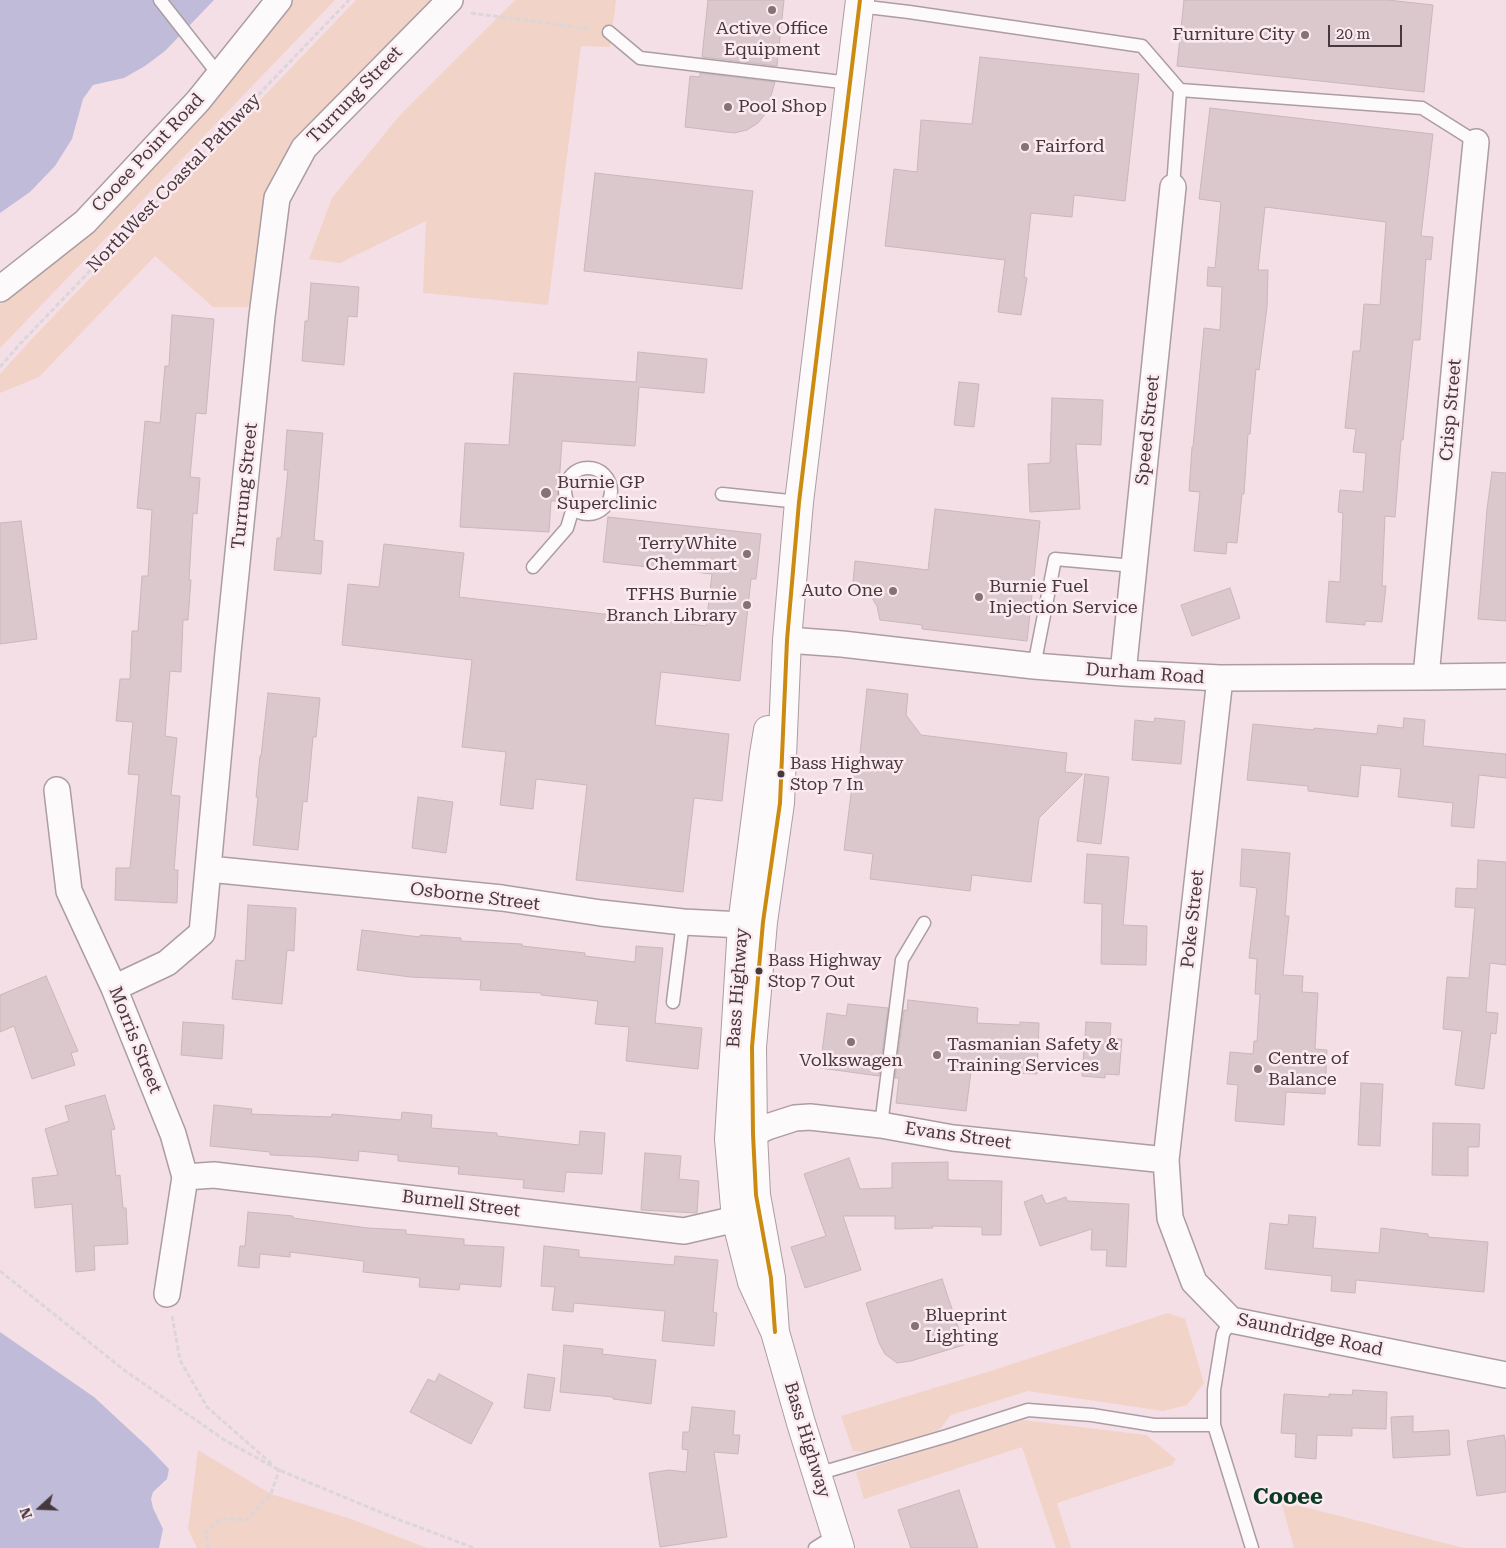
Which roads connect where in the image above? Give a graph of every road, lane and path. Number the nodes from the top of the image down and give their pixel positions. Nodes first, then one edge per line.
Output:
1 (160, 0) edge
2 (279, 0) edge
3 (349, 0) edge
4 (860, 3) edge
5 (445, 4) edge
6 (609, 32) joint
7 (218, 75) junction
8 (850, 83) junction
9 (1180, 90) junction
10 (1476, 142) joint
11 (1173, 187) joint
12 (0, 289) edge
13 (0, 367) edge
14 (722, 494) dead end
15 (799, 502) junction
16 (573, 508) dead end
17 (1134, 566) junction
18 (533, 567) dead end
19 (786, 640) junction
20 (1034, 666) junction
21 (1123, 673) junction
22 (1506, 676) edge
23 (1426, 677) junction
24 (1220, 678) junction
25 (57, 790) dead end
26 (209, 869) junction
27 (683, 922) junction
28 (924, 923) dead end
29 (742, 925) junction
30 (114, 988) junction
31 (673, 1002) dead end
32 (881, 1126) junction
33 (753, 1134) junction
34 (1166, 1160) junction
35 (184, 1177) junction
36 (736, 1219) junction
37 (0, 1271) edge
38 (167, 1294) joint
39 (1231, 1320) junction
40 (775, 1332) junction
41 (1506, 1375) edge
42 (1214, 1425) junction
43 (279, 1470) junction
44 (818, 1474) junction
45 (830, 1544) edge
46 (208, 1548) edge
47 (474, 1548) edge
48 (1252, 1548) edge

1 - 7 lane
2 - 7 street, Cooee Point Road
3 - 13 path, NorthWest Coastal Pathway
4 - 8 highway, Bass Highway
4 - 9 lane
5 - 6 path
5 - 26 street, Turrung Street
6 - 8 lane
7 - 12 street, Cooee Point Road
8 - 15 highway, Bass Highway
9 - 10 lane
9 - 11 lane
10 - 23 street, Crisp Street
11 - 17 street, Speed Street
14 - 15 lane
15 - 19 highway, Bass Highway
16 - 18 lane
17 - 20 lane
17 - 21 street, Speed Street
19 - 20 street, Durham Road
19 - 29 highway, Bass Highway
19 - 33 highway, Bass Highway
20 - 21 street, Durham Road
21 - 24 street, Durham Road
22 - 23 street, Durham Road
23 - 24 street, Durham Road
24 - 34 street, Poke Street
25 - 30 street, Morris Street
26 - 27 street, Osborne Street
26 - 30 street, Turrung Street
27 - 29 street, Osborne Street
27 - 31 lane
28 - 32 lane
29 - 36 highway, Bass Highway
30 - 35 street, Morris Street
32 - 33 street, Evans Street
32 - 34 street, Evans Street
33 - 40 highway, Bass Highway
34 - 39 street, Saundridge Road
35 - 36 street, Burnell Street
35 - 38 street, Morris Street
36 - 40 highway, Bass Highway
37 - 43 path
38 - 43 path
39 - 41 street, Saundridge Road
39 - 42 lane
40 - 44 highway, Bass Highway
42 - 44 lane
42 - 48 lane
43 - 46 path
43 - 47 path
44 - 45 highway, Bass Highway

